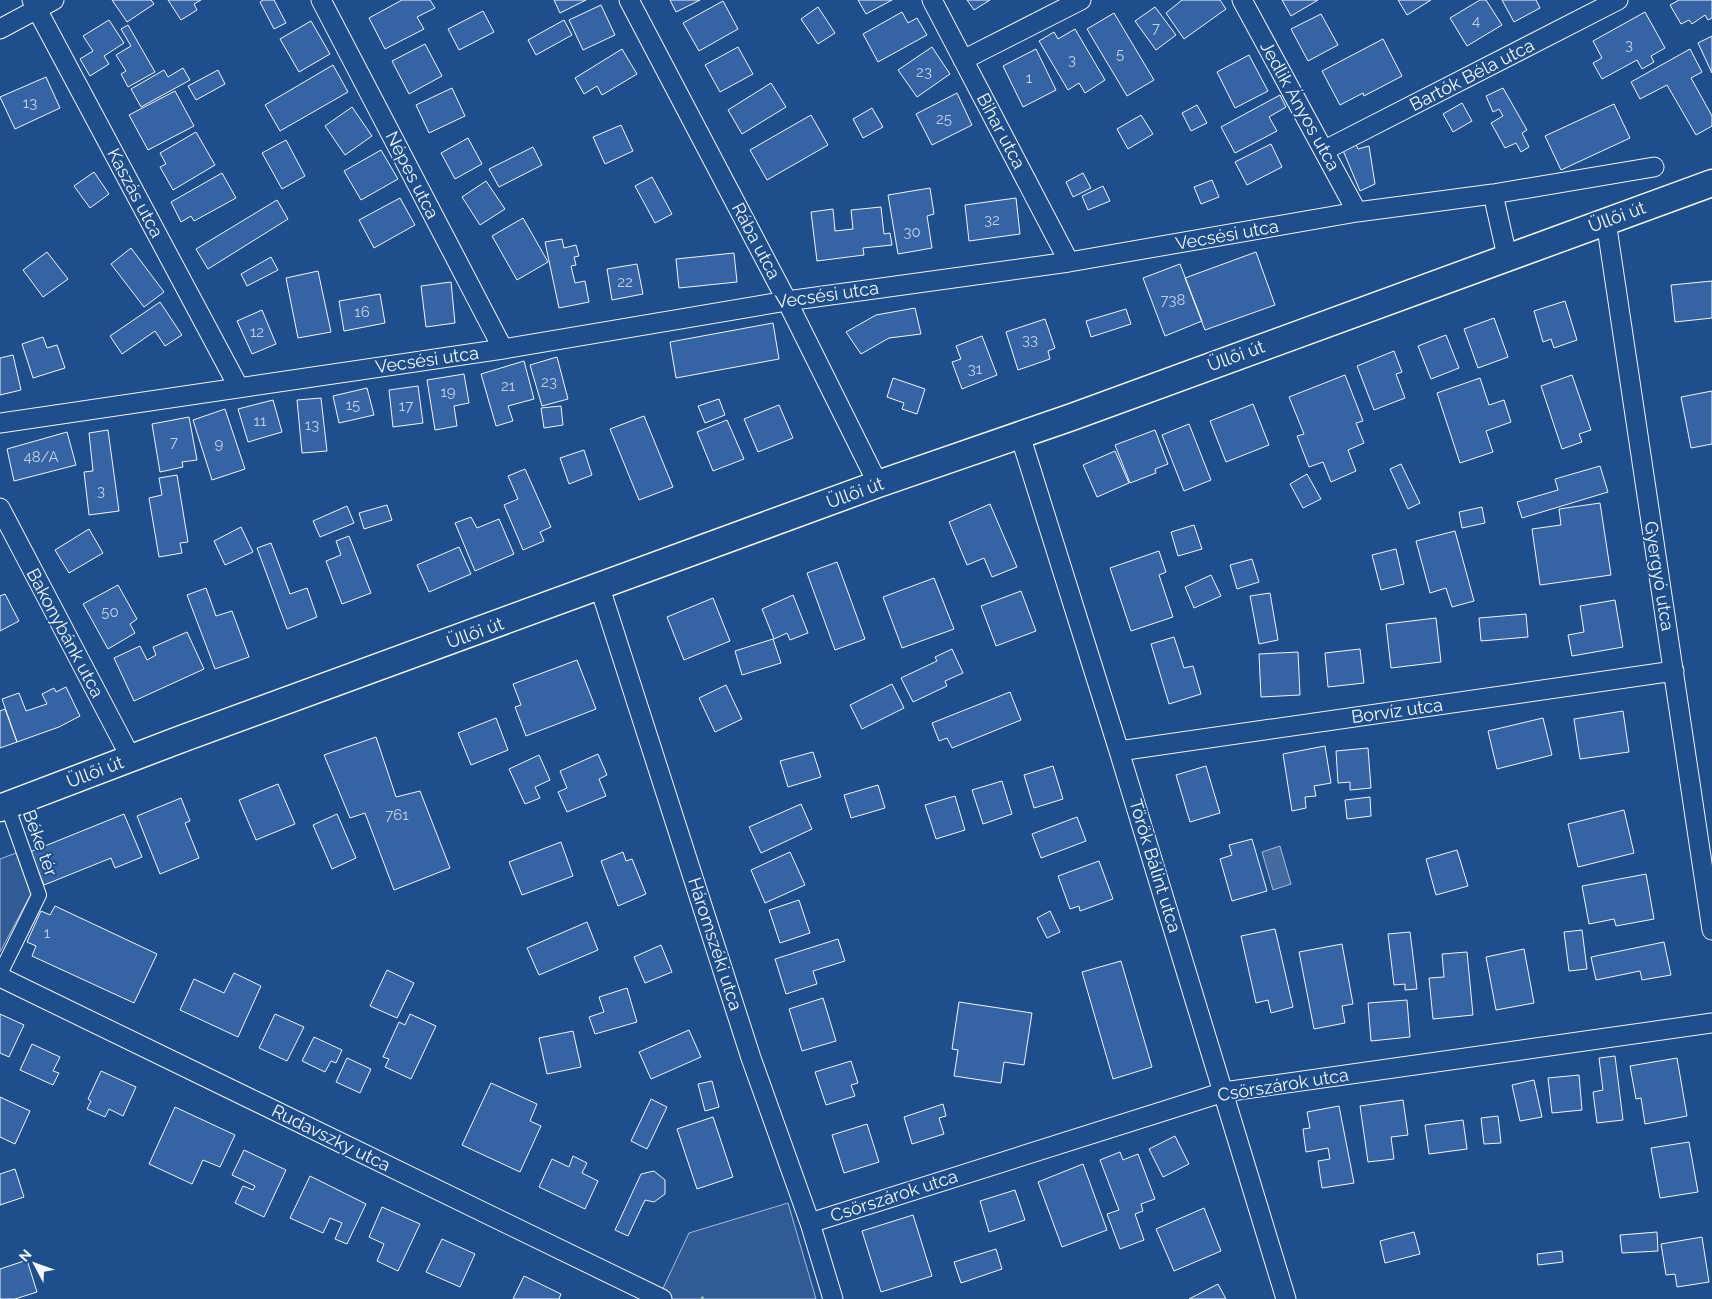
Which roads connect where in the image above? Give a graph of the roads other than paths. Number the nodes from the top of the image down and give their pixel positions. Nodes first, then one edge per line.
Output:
1 (54, 0) edge
2 (321, 0) edge
3 (629, 0) edge
4 (932, 0) edge
5 (1082, 0) edge
6 (1242, 0) edge
7 (1618, 0) edge
8 (34, 5) edge
9 (0, 29) edge
10 (963, 60) junction
11 (1325, 150) junction
12 (1654, 167) dead end
13 (1712, 184) edge
14 (1493, 194) junction
15 (1357, 212) junction
16 (1606, 221) junction
17 (1507, 256) junction
18 (1069, 262) junction
19 (787, 301) junction
20 (502, 349) junction
21 (238, 386) junction
22 (0, 423) edge
23 (1020, 435) junction
24 (878, 484) junction
25 (0, 508) edge
26 (600, 588) junction
27 (1674, 671) junction
28 (1119, 751) junction
29 (131, 758) junction
30 (3, 806) edge
31 (1712, 930) edge
32 (0, 976) edge
33 (1712, 1023) edge
34 (1224, 1092) junction
35 (810, 1223) junction
36 (662, 1299) edge
37 (833, 1299) edge
38 (1286, 1299) edge

1 - 8 street
2 - 20 street, Népes utca
3 - 19 street, Rába utca
4 - 10 street, Bihar utca
5 - 10 street
6 - 11 street, Jedlik Ányos utca
7 - 11 street, Bartók Béla utca
8 - 9 street
8 - 21 street, Kaszás utca
10 - 18 street, Bihar utca
11 - 15 street, Jedlik Ányos utca
12 - 14 street, Vecsési utca
13 - 16 main road, Üllői út
14 - 15 street, Vecsési utca
14 - 17 street
15 - 18 street, Vecsési utca
16 - 17 main road, Üllői út
16 - 27 street, Gyergyó utca
17 - 23 main road, Üllői út
18 - 19 street, Vecsési utca
19 - 20 street, Vecsési utca
19 - 24 street, Rába utca
20 - 21 street, Vecsési utca
21 - 22 street, Vecsési utca
23 - 24 main road, Üllői út
23 - 28 street, Török Bálint utca
24 - 26 main road, Üllői út
25 - 29 street, Bakonybánk utca
26 - 29 main road, Üllői út
26 - 35 street, Háromszéki utca
27 - 28 street, Borvíz utca
27 - 31 street, Gyergyó utca
28 - 34 street, Török Bálint utca
29 - 30 main road, Üllői út
30 - 32 street, Béke tér
32 - 36 street, Rudavszky utca
33 - 34 street, Csörszárok utca
34 - 35 street, Csörszárok utca
34 - 38 street, Török Bálint utca
35 - 37 street, Háromszéki utca

